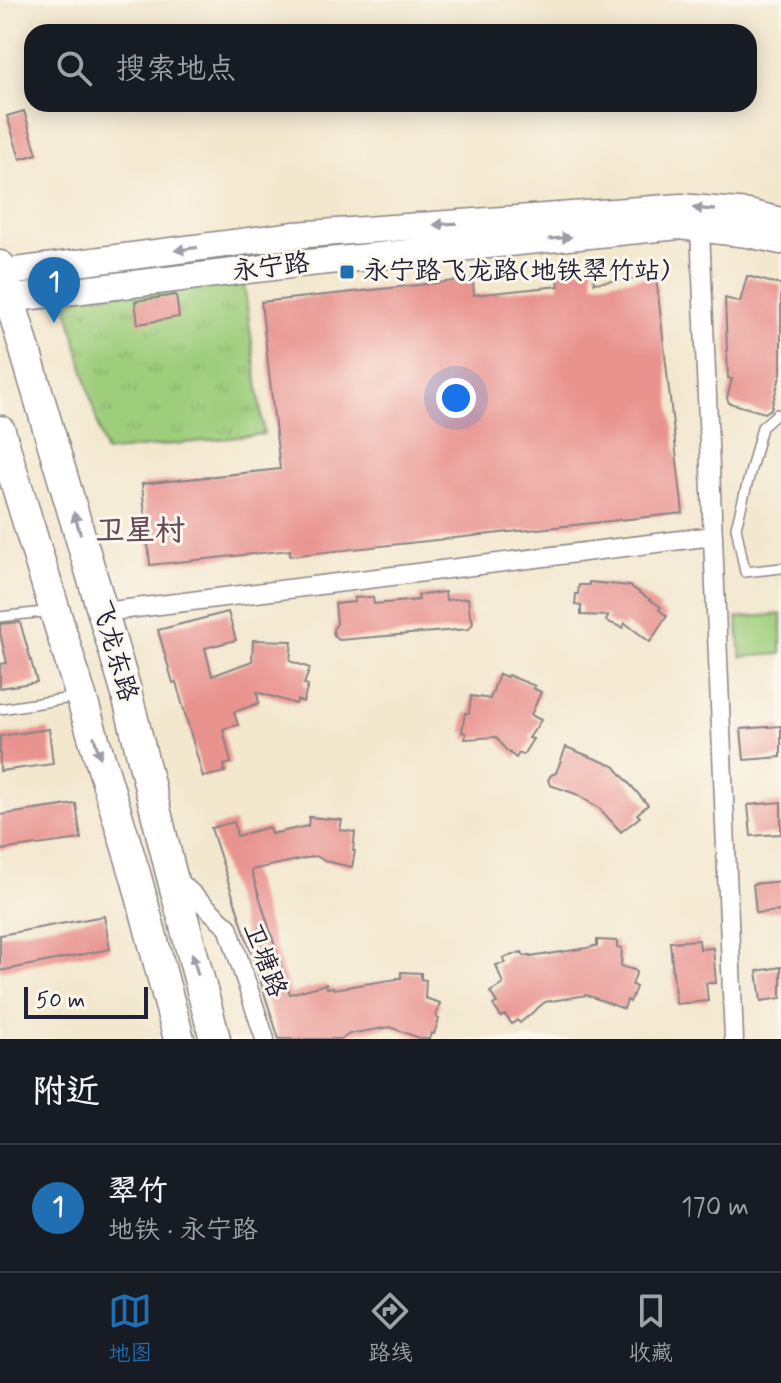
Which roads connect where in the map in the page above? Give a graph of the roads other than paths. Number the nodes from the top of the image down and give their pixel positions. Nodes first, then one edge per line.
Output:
1 (781, 221) edge
2 (700, 229) junction
3 (781, 241) edge
4 (2, 282) edge
5 (781, 415) edge
6 (0, 431) edge
7 (713, 536) junction
8 (781, 568) edge
9 (55, 611) junction
10 (104, 612) junction
11 (0, 617) edge
12 (81, 696) junction
13 (0, 709) edge
14 (171, 873) junction
15 (179, 1039) edge
16 (215, 1039) edge
17 (265, 1039) edge
18 (734, 1039) edge

1 -> 4 main road, 永宁路
2 - 3 main road, 永宁路
4 -> 2 main road, 永宁路
2 - 7 street
10 -> 4 main road, 飞龙东路
5 - 8 lane
6 - 9 main road, 飞龙东路
7 - 10 street
7 - 18 street
9 - 11 lane
9 - 12 main road, 飞龙东路
10 - 14 main road, 飞龙东路
12 - 13 lane
12 -> 15 main road, 飞龙东路
16 -> 14 main road, 飞龙东路
14 - 17 street, 卫塘路

